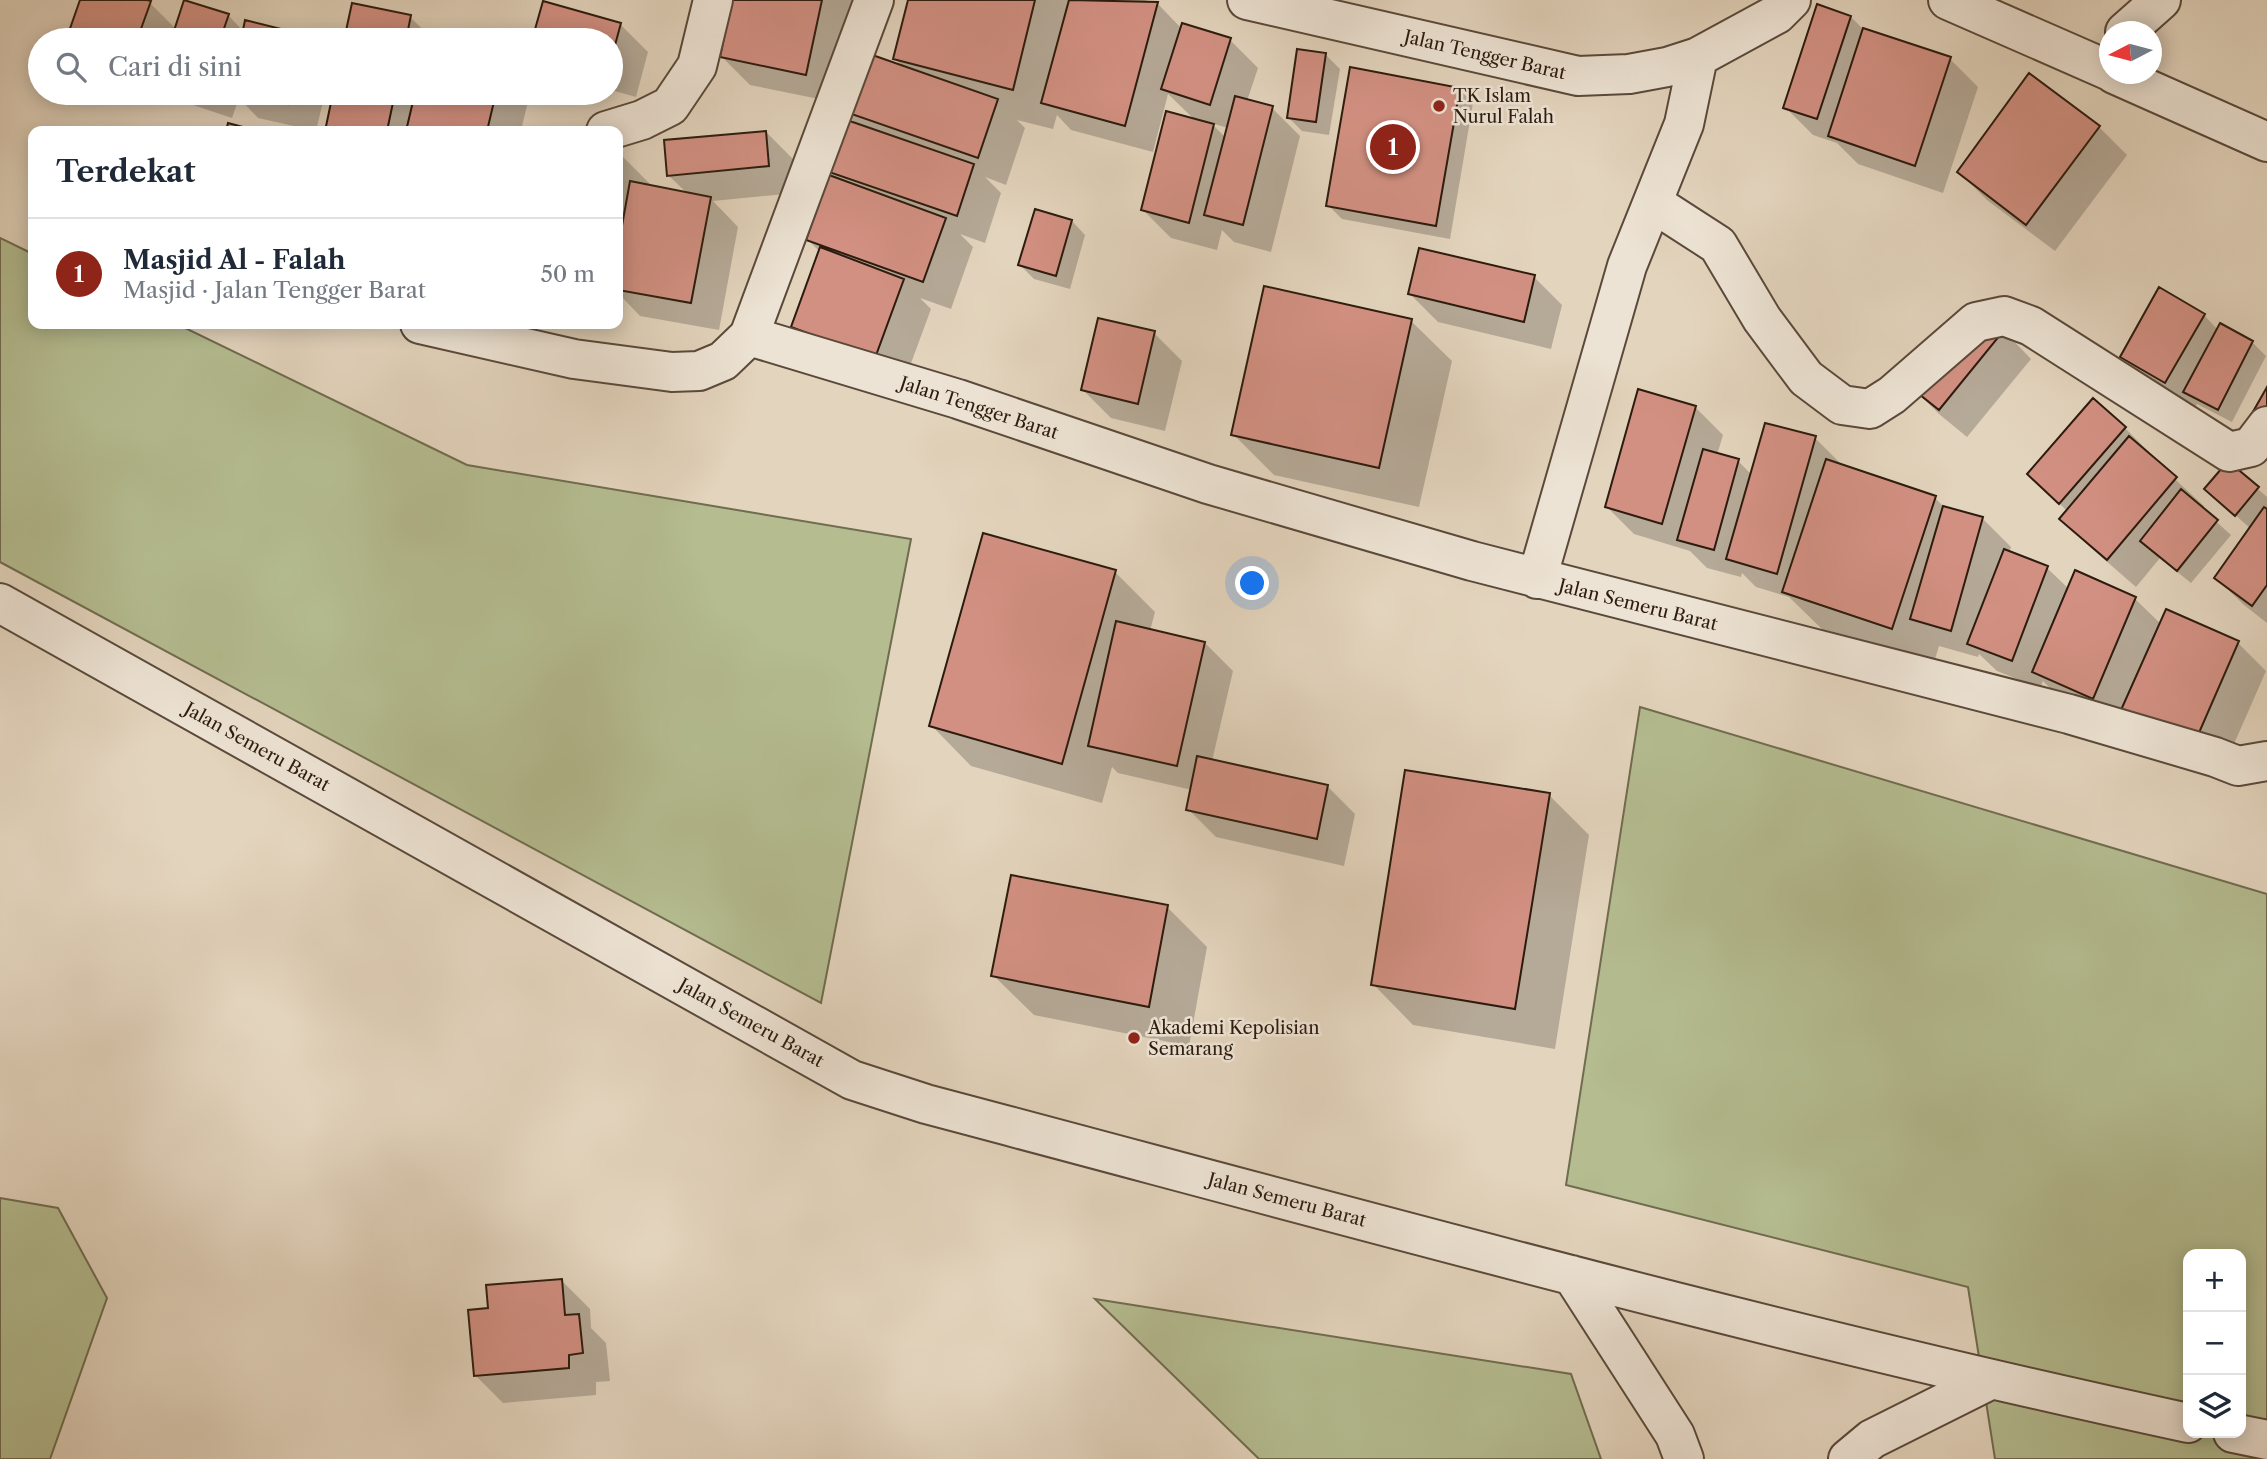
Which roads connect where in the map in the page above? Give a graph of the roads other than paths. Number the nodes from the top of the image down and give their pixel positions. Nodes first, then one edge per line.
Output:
1 (713, 0) edge
2 (874, 0) edge
3 (1247, 0) edge
4 (1791, 0) edge
5 (1948, 0) edge
6 (2161, 0) edge
7 (2137, 21) edge
8 (1698, 57) junction
9 (2099, 60) edge
10 (2149, 84) edge
11 (622, 126) edge
12 (2267, 142) edge
13 (1653, 203) junction
14 (442, 329) edge
15 (749, 336) junction
16 (2267, 426) edge
17 (1538, 579) junction
18 (0, 603) edge
19 (2267, 761) edge
20 (1572, 1275) junction
21 (1992, 1379) junction
22 (2183, 1422) edge
23 (2246, 1436) edge
24 (2267, 1440) edge
25 (1684, 1459) edge
26 (1848, 1459) edge

1 - 11 street
2 - 15 street
3 - 8 street, Jalan Tengger Barat
4 - 8 street, Jalan Tengger Barat
5 - 9 street
6 - 7 street
8 - 13 street, Jalan Semeru Barat
10 - 12 street
13 - 16 street
13 - 17 street, Jalan Semeru Barat
14 - 15 street
15 - 17 street, Jalan Tengger Barat
17 - 19 street, Jalan Semeru Barat
18 - 20 street, Jalan Semeru Barat
20 - 21 street, Jalan Semeru Barat
20 - 25 street
21 - 22 street, Jalan Semeru Barat
21 - 26 street
23 - 24 street

